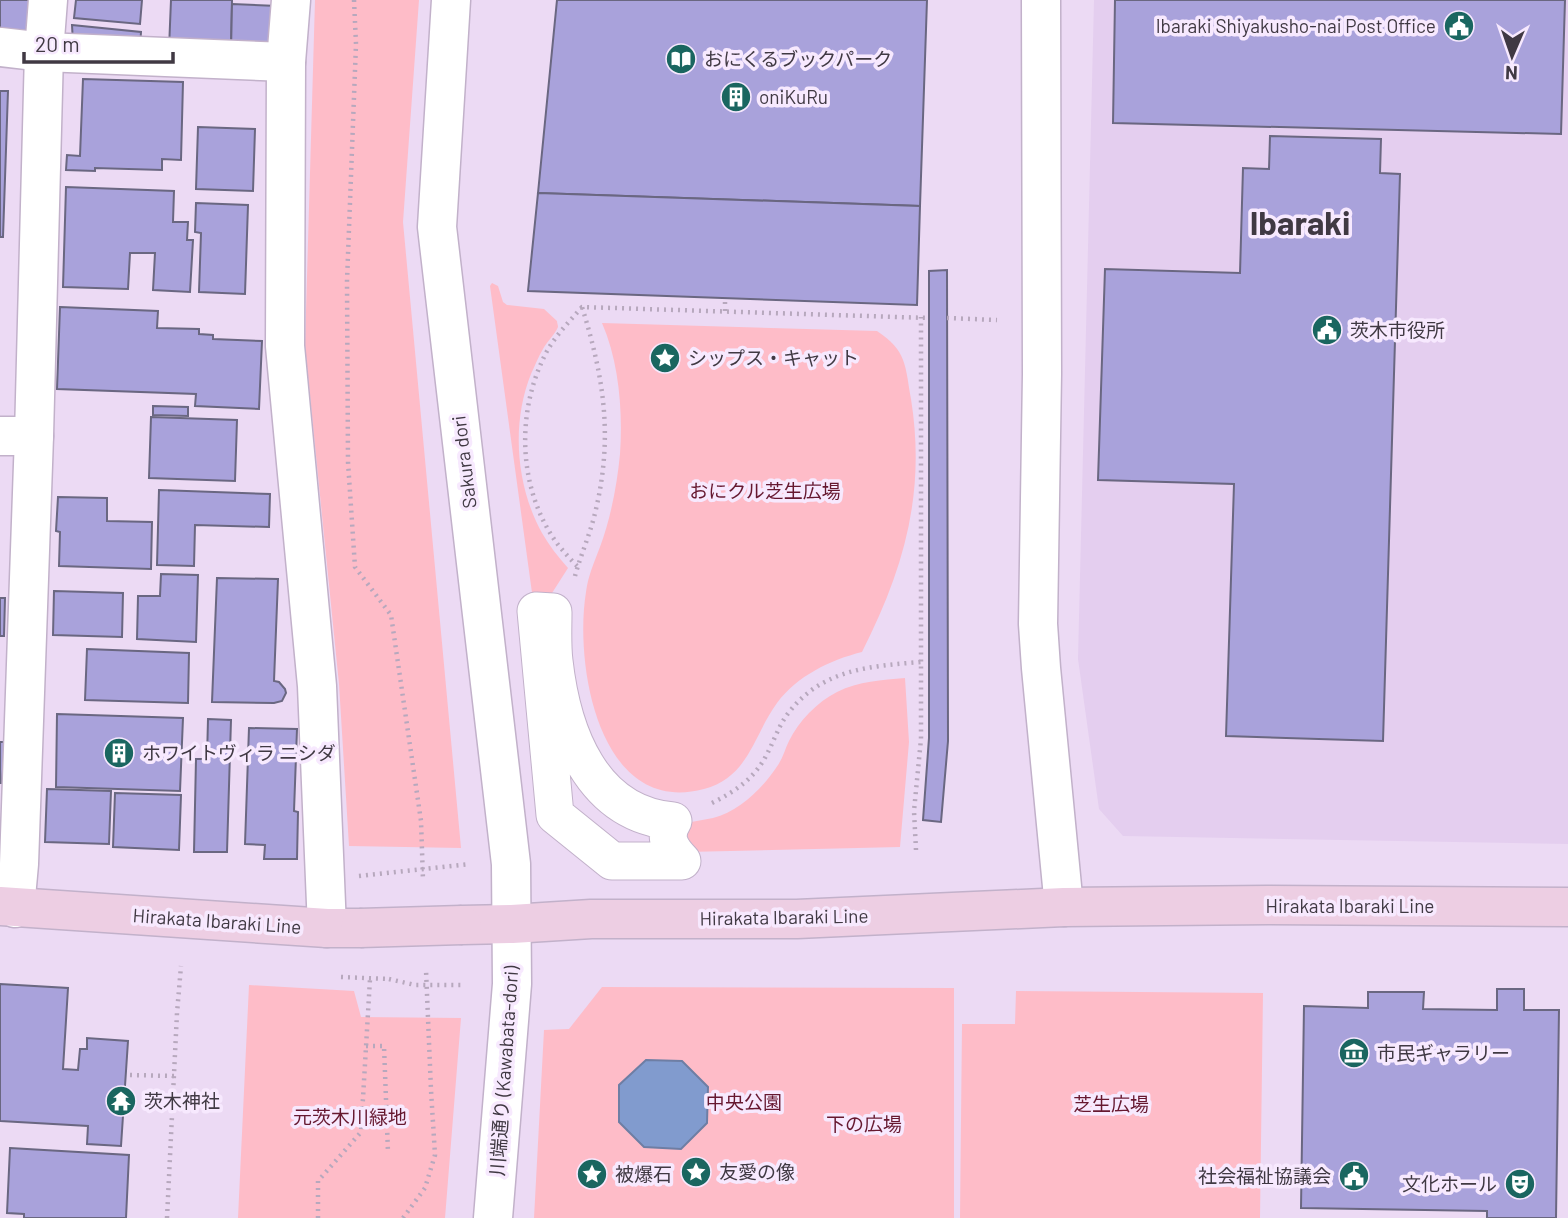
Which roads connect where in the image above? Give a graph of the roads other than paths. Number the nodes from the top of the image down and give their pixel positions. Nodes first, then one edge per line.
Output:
1 (48, 0) edge
2 (291, 0) edge
3 (451, 0) edge
4 (1041, 0) edge
5 (0, 47) edge
6 (44, 52) junction
7 (286, 62) junction
8 (17, 436) edge
9 (673, 852) joint
10 (7, 907) edge
11 (1064, 907) junction
12 (1568, 907) edge
13 (512, 924) junction
14 (344, 928) junction
15 (493, 1218) edge

1 - 6 street
2 - 7 street
3 - 13 street, Sakura dori
4 - 11 street
5 - 6 street
6 - 7 street
6 - 8 street
7 - 14 street
8 - 10 street
9 - 9 street
10 - 14 main road, Hirakata Ibaraki Line
11 - 12 main road, Hirakata Ibaraki Line
11 - 13 main road, Hirakata Ibaraki Line
13 - 14 main road, Hirakata Ibaraki Line, bridge
13 - 15 street, 川端通り (Kawabata-dori)

